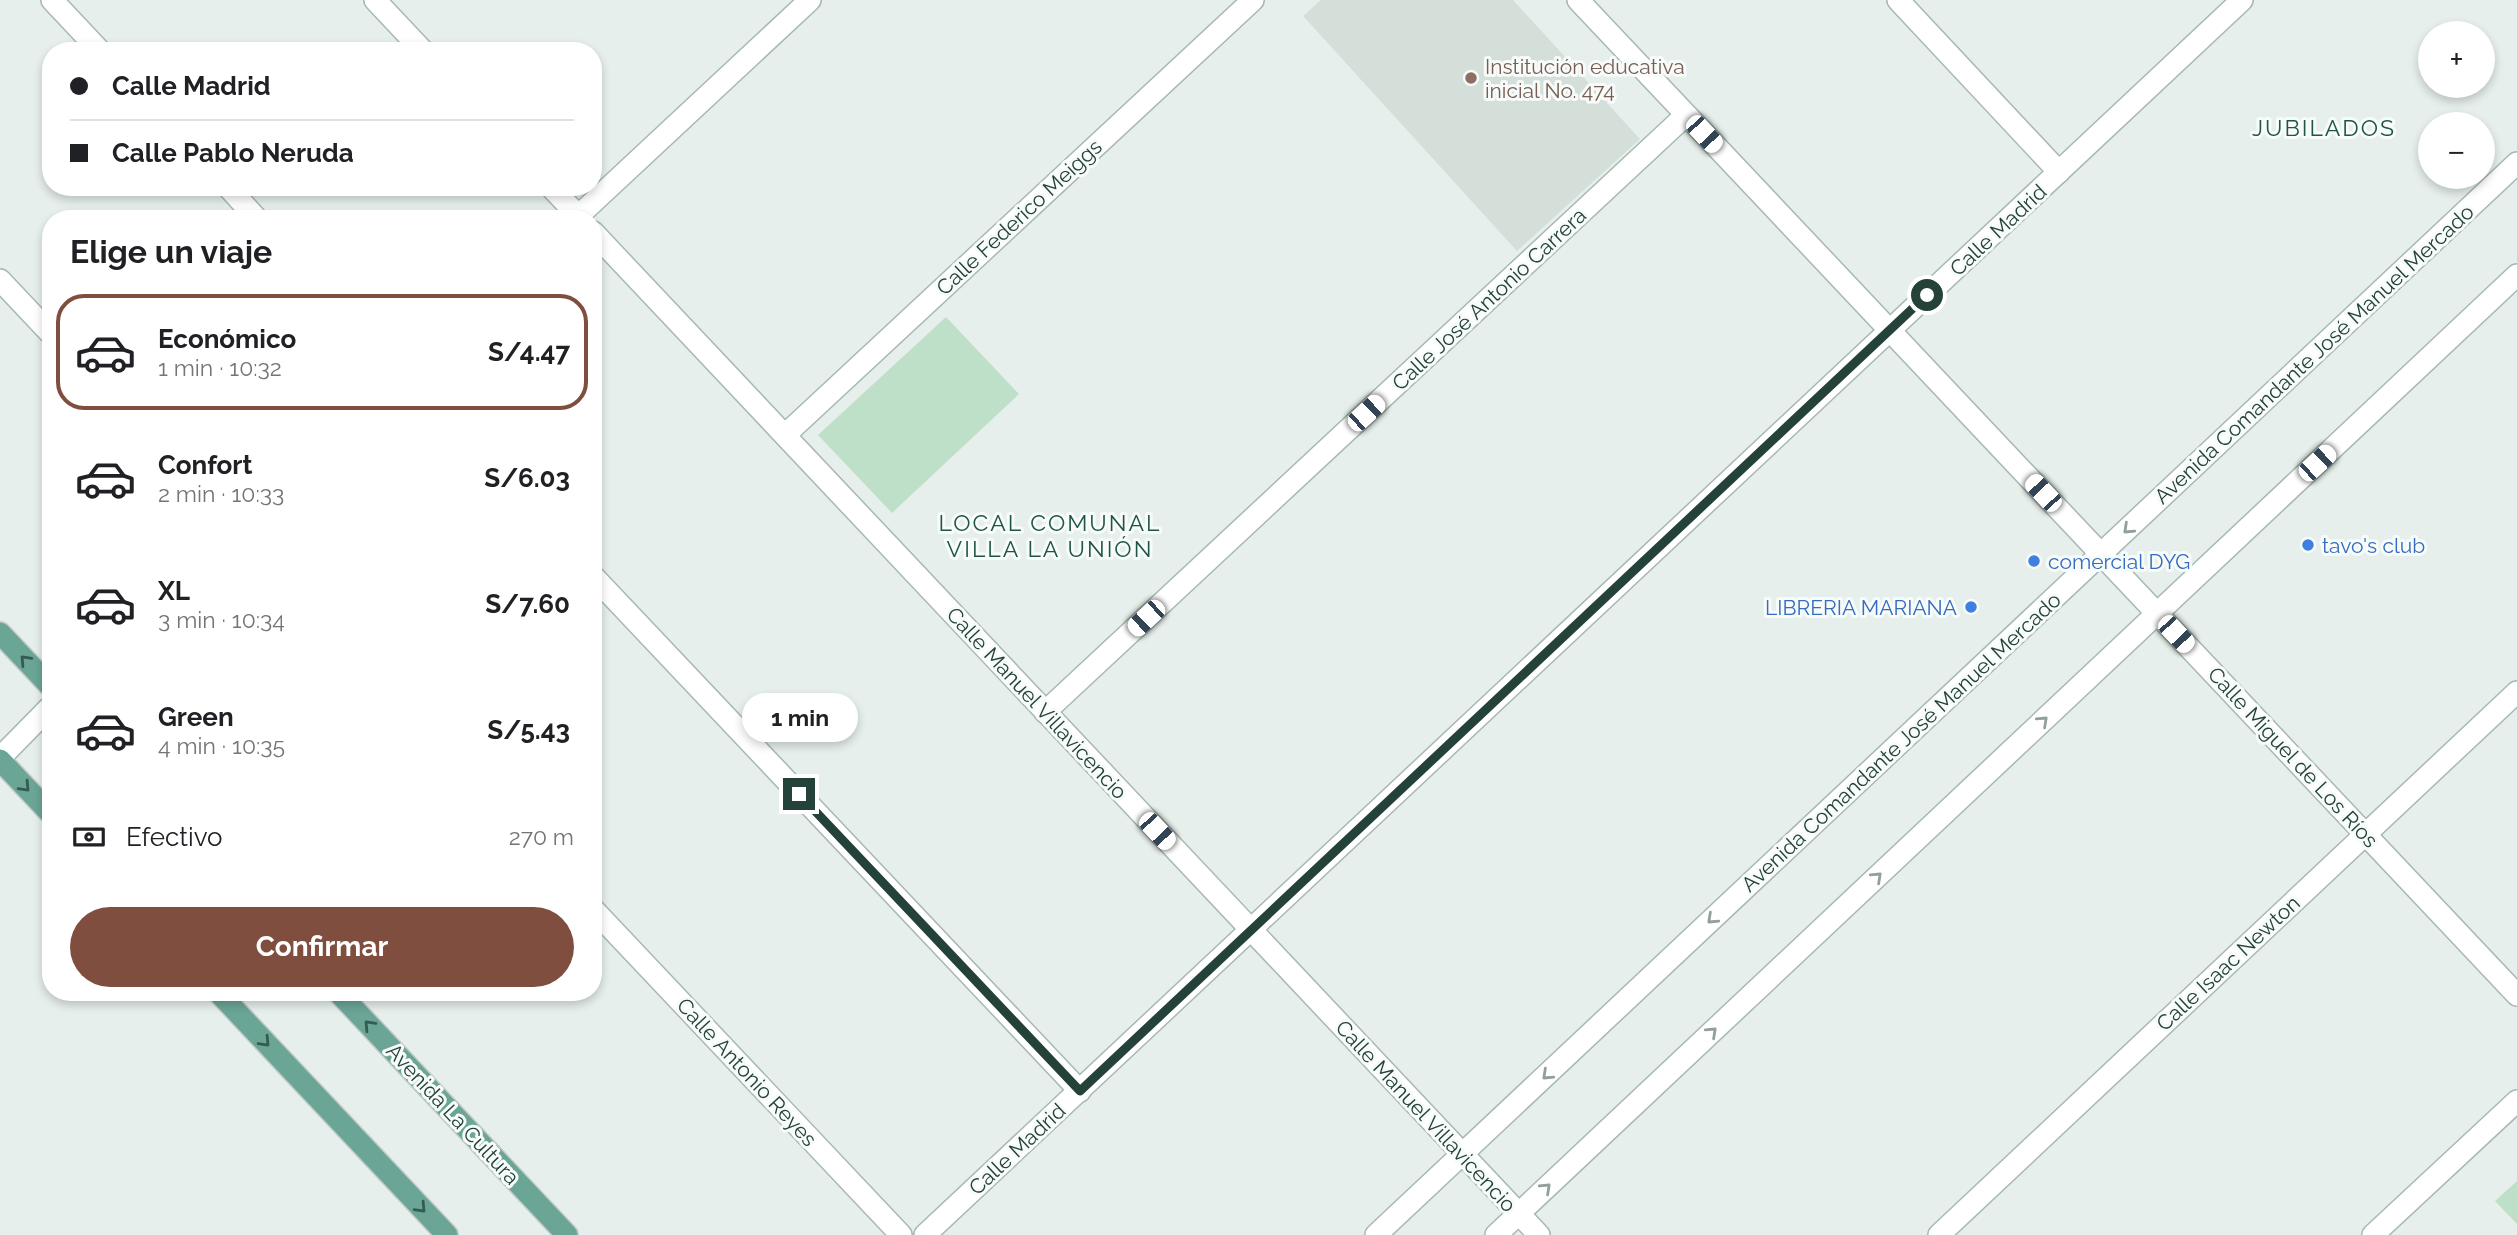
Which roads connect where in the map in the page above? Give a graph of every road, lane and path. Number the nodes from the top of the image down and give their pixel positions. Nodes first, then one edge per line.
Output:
1 (52, 0) edge
2 (375, 0) edge
3 (810, 0) edge
4 (1253, 0) edge
5 (1578, 0) edge
6 (1898, 0) edge
7 (2229, 4) edge
8 (92, 42) edge
9 (415, 42) edge
10 (1686, 115) junction
11 (2517, 163) edge
12 (2059, 172) junction
13 (602, 195) edge
14 (236, 196) edge
15 (559, 196) edge
16 (601, 196) edge
17 (249, 210) edge
18 (571, 210) edge
19 (587, 210) edge
20 (602, 242) edge
21 (2517, 275) edge
22 (0, 280) edge
23 (42, 324) edge
24 (1890, 331) junction
25 (785, 435) junction
26 (2101, 554) junction
27 (602, 586) edge
28 (2157, 614) junction
29 (0, 633) edge
30 (42, 677) edge
31 (2517, 692) edge
32 (1045, 712) junction
33 (42, 715) edge
34 (0, 759) edge
35 (42, 804) edge
36 (2366, 834) junction
37 (602, 919) edge
38 (1251, 930) junction
39 (2517, 995) edge
40 (226, 1001) edge
41 (346, 1001) edge
42 (1080, 1091) junction
43 (2517, 1101) edge
44 (1463, 1154) junction
45 (1519, 1214) junction
46 (447, 1235) edge
47 (567, 1235) edge
48 (901, 1235) edge
49 (925, 1235) edge
50 (1376, 1235) edge
51 (1496, 1235) edge
52 (1539, 1235) edge
53 (1939, 1235) edge
54 (2373, 1235) edge

1 - 8 street
2 - 9 street
3 - 13 street
4 - 25 street, Calle Federico Meiggs
5 - 10 street, Calle Miguel de Los Ríos
6 - 12 street
7 - 12 street, Calle Madrid
10 - 24 street, Calle Miguel de Los Ríos
10 - 32 street, Calle José Antonio Carrera
11 -> 26 street, Avenida Comandante José Manuel Mercado
12 - 24 street, Calle Madrid
14 - 17 street
15 - 18 street
16 - 19 street
20 - 25 street, Calle Manuel Villavicencio
21 - 28 street
22 - 23 street
24 - 26 street, Calle Miguel de Los Ríos
24 - 38 street, Calle Madrid
25 - 32 street, Calle Manuel Villavicencio
26 - 28 street, Calle Miguel de Los Ríos
26 -> 44 street, Avenida Comandante José Manuel Mercado
27 - 42 street
28 - 36 street, Calle Miguel de Los Ríos
45 -> 28 street
30 -> 29 main road
31 - 36 street, Calle Isaac Newton
32 - 38 street, Calle Manuel Villavicencio
33 - 34 street
34 -> 35 main road
36 - 39 street, Calle Miguel de Los Ríos
36 - 53 street, Calle Isaac Newton
37 - 48 street, Calle Antonio Reyes
38 - 42 street, Calle Madrid
38 - 44 street, Calle Manuel Villavicencio
40 -> 46 main road
47 -> 41 main road, Avenida La Cultura
42 - 49 street, Calle Madrid
43 - 54 street
44 - 45 street, Calle Manuel Villavicencio
44 - 50 street, Avenida Comandante José Manuel Mercado
45 - 51 street
45 - 52 street, Calle Manuel Villavicencio

